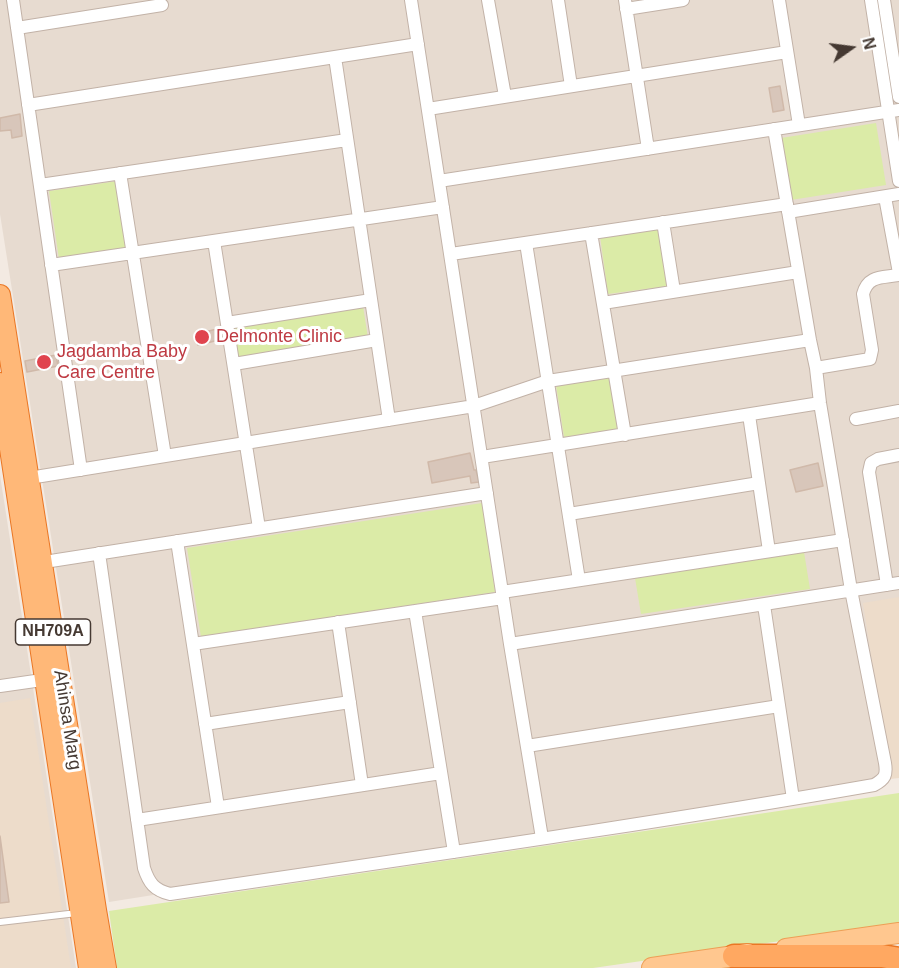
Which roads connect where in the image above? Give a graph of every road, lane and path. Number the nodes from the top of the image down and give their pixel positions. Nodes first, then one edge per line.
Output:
1 (13, 0) edge
2 (411, 0) edge
3 (488, 0) edge
4 (558, 0) edge
5 (683, 0) edge
6 (779, 0) edge
7 (871, 0) edge
8 (626, 4) edge
9 (162, 5) dead end
10 (885, 5) edge
11 (899, 9) edge
12 (17, 27) junction
13 (418, 44) junction
14 (788, 52) junction
15 (335, 57) junction
16 (637, 76) junction
17 (571, 86) junction
18 (505, 96) junction
19 (899, 97) edge
20 (28, 105) junction
21 (428, 109) junction
22 (894, 111) edge
23 (799, 125) junction
24 (774, 129) junction
25 (347, 140) junction
26 (648, 149) junction
27 (120, 173) junction
28 (439, 181) junction
29 (899, 181) edge
30 (40, 185) junction
31 (899, 195) edge
32 (885, 197) junction
33 (443, 207) junction
34 (787, 208) junction
35 (359, 219) junction
36 (663, 222) junction
37 (591, 233) junction
38 (214, 241) junction
39 (526, 243) junction
40 (133, 253) junction
41 (451, 254) junction
42 (51, 265) junction
43 (798, 272) junction
44 (899, 274) edge
45 (674, 291) junction
46 (0, 295) edge
47 (371, 300) junction
48 (603, 303) junction
49 (227, 323) junction
50 (377, 340) junction
51 (810, 340) junction
52 (234, 364) junction
53 (816, 368) junction
54 (614, 370) junction
55 (548, 381) junction
56 (0, 383) edge
57 (820, 403) junction
58 (474, 406) junction
59 (899, 411) edge
60 (749, 415) junction
61 (856, 418) dead end
62 (389, 420) junction
63 (625, 435) junction
64 (246, 443) junction
65 (558, 445) junction
66 (899, 455) edge
67 (165, 456) junction
68 (482, 458) junction
69 (81, 470) junction
70 (22, 479) junction
71 (759, 483) junction
72 (487, 493) junction
73 (569, 514) junction
74 (259, 528) junction
75 (843, 540) junction
76 (177, 541) junction
77 (769, 551) junction
78 (99, 553) junction
79 (35, 563) junction
80 (579, 580) junction
81 (893, 584) edge
82 (851, 590) junction
83 (503, 595) junction
84 (764, 605) junction
85 (415, 611) junction
86 (338, 622) junction
87 (193, 644) junction
88 (510, 644) junction
89 (53, 679) junction
90 (0, 686) edge
91 (350, 702) junction
92 (779, 706) junction
93 (205, 724) junction
94 (527, 746) junction
95 (441, 773) junction
96 (362, 785) junction
97 (793, 799) junction
98 (218, 807) junction
99 (137, 820) junction
100 (542, 838) junction
101 (454, 852) junction
102 (88, 911) junction
103 (0, 922) edge
104 (899, 933) edge
105 (734, 956) junction
106 (899, 960) edge
107 (89, 968) edge
108 (106, 968) edge
109 (652, 968) edge
110 (850, 968) edge

1 - 12 street
2 - 13 street
3 - 18 street
4 - 17 street
5 - 8 street
6 - 14 street
7 - 22 street
8 - 16 street
9 - 12 street
10 - 11 street
10 - 19 street
12 - 20 street
13 - 15 street
13 - 21 street
14 - 16 street
14 - 23 street
15 - 20 street
15 - 25 street
16 - 17 street
16 - 26 street
17 - 18 street
18 - 21 street
20 - 30 street
21 - 28 street
22 - 23 street
22 - 29 street
23 - 24 street
24 - 26 street
24 - 34 street
25 - 27 street
25 - 35 street
26 - 28 street
27 - 30 street
27 - 40 street
28 - 33 street
30 - 42 street
31 - 32 street
32 - 34 street
32 - 44 street
33 - 35 street
33 - 41 street
34 - 36 street
34 - 43 street
35 - 38 street
35 - 47 street
36 - 37 street
36 - 45 street
37 - 39 street
37 - 48 street
38 - 40 street
38 - 49 street
39 - 41 street
39 - 55 street
40 - 42 street
40 - 67 street
41 - 58 street
42 - 69 street
43 - 45 street
43 - 51 street
44 - 53 street
45 - 48 street
46 - 70 highway, Ahinsa Marg / NH709A
47 - 49 street
47 - 50 street
48 - 54 street
49 - 52 street
50 - 52 street
50 - 62 street
51 - 53 street
51 - 54 street
52 - 64 street
53 - 57 street
54 - 55 street
54 - 63 street
55 - 58 street
55 - 65 street
56 - 70 highway, Ahinsa Marg / NH709A
57 - 60 street
57 - 75 street
58 - 62 street
58 - 68 street
59 - 61 street
60 - 63 street
60 - 71 street
62 - 64 street
63 - 65 street
64 - 67 street
64 - 74 street
65 - 68 street
65 - 73 street
66 - 81 street
67 - 69 street
68 - 72 street
69 - 70 street
70 - 79 highway, Ahinsa Marg / NH709A
71 - 73 street
71 - 77 street
72 - 74 street
72 - 83 street
73 - 80 street
74 - 76 street
75 - 77 street
75 - 82 street
76 - 78 street
76 - 87 street
77 - 80 street
78 - 79 street
78 - 99 street
79 - 89 highway, Ahinsa Marg / NH709A
80 - 83 street
81 - 82 street
82 - 84 street
82 - 97 street
83 - 85 street
83 - 88 street
84 - 88 street
84 - 92 street
85 - 86 street
85 - 95 street
86 - 87 street
86 - 91 street
87 - 93 street
88 - 94 street
89 - 90 street
89 - 102 highway, Ahinsa Marg / NH709A
91 - 93 street
91 - 96 street
92 - 94 street
92 - 97 street
93 - 98 street
94 - 100 street
95 - 96 street
95 - 101 street
96 - 98 street
97 - 100 street
98 - 99 street
99 - 101 street
100 - 101 street
102 - 103 lane
102 - 107 highway, Ahinsa Marg / NH709A
102 - 108 highway, Ahinsa Marg / NH709A
104 - 105 main road
105 - 106 highway
105 - 109 main road
106 - 110 highway

